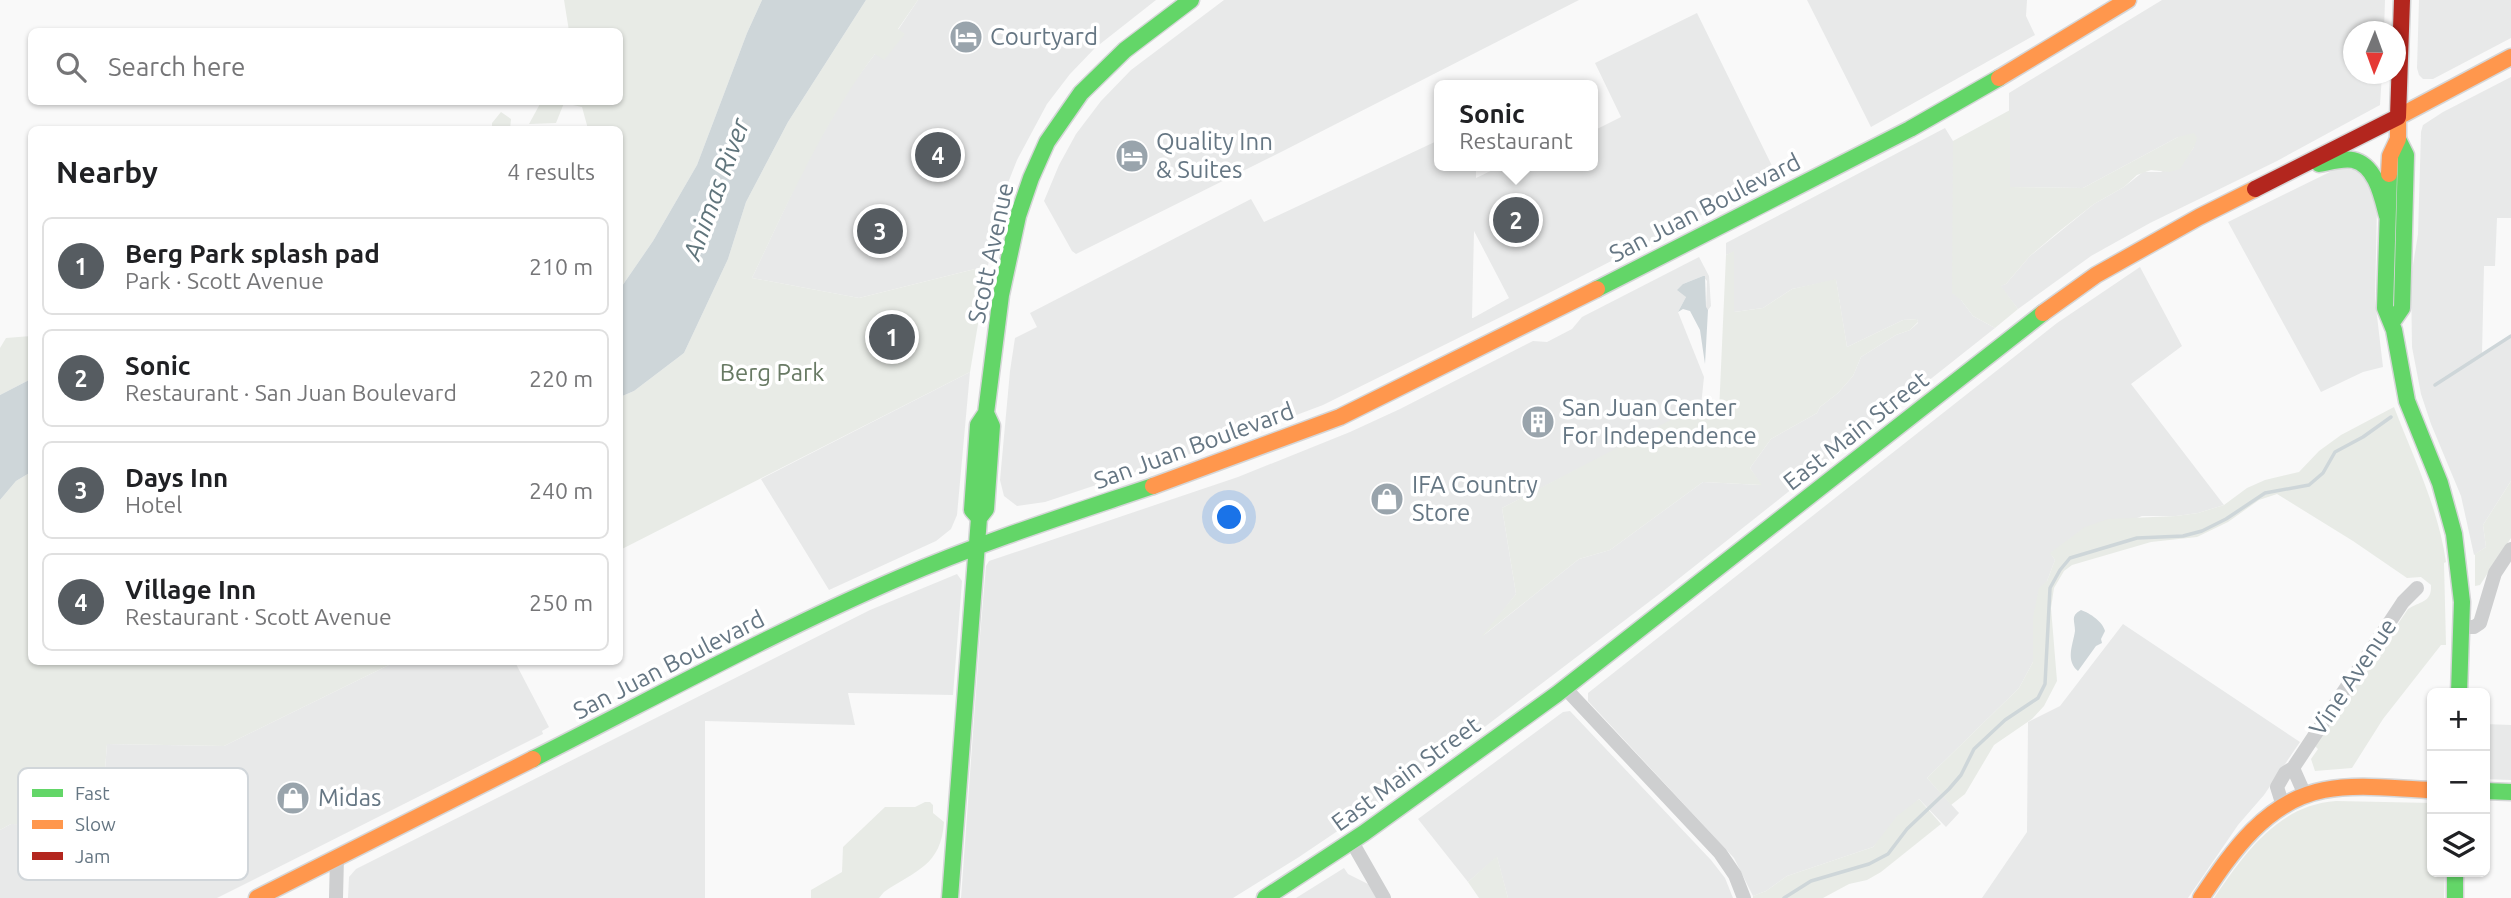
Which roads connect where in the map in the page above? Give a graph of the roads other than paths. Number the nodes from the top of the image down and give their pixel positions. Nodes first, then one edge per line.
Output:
1 (1191, 0) edge
2 (2128, 0) edge
3 (2402, 0) edge
4 (2511, 57) edge
5 (2398, 117) junction
6 (2398, 139) junction
7 (2297, 168) junction
8 (2388, 216) junction
9 (2393, 321) junction
10 (976, 545) junction
11 (2511, 549) edge
12 (2417, 588) dead end
13 (2462, 626) junction
14 (1565, 688) junction
15 (2459, 688) edge
16 (2293, 768) junction
17 (2427, 790) edge
18 (2305, 795) junction
19 (2286, 805) junction
20 (1352, 842) junction
21 (337, 857) junction
22 (2455, 877) edge
23 (2462, 877) edge
24 (2455, 895) edge
25 (257, 898) edge
26 (336, 898) edge
27 (950, 898) edge
28 (1265, 898) edge
29 (1384, 898) edge
30 (1744, 898) edge
31 (2201, 898) edge

1 - 10 main road, Scott Avenue
2 - 10 main road, San Juan Boulevard
3 - 5 main road
4 - 5 main road, East Main Street
5 - 6 main road
5 - 7 main road, East Main Street
6 - 8 main road
6 - 9 main road
7 - 8 main road
7 - 14 main road, East Main Street
8 - 9 main road
9 - 13 main road
10 - 21 main road, San Juan Boulevard
10 - 27 main road, Scott Avenue
11 - 13 street
12 - 16 street, Vine Avenue
13 - 15 main road
14 - 20 main road, East Main Street
14 - 30 street
16 - 18 street
16 - 19 street, Vine Avenue
17 - 18 main road
18 - 19 main road
19 - 31 main road
20 - 28 main road, East Main Street
20 - 29 street
21 - 25 main road, San Juan Boulevard
21 - 26 street
22 - 24 main road
23 - 24 main road

